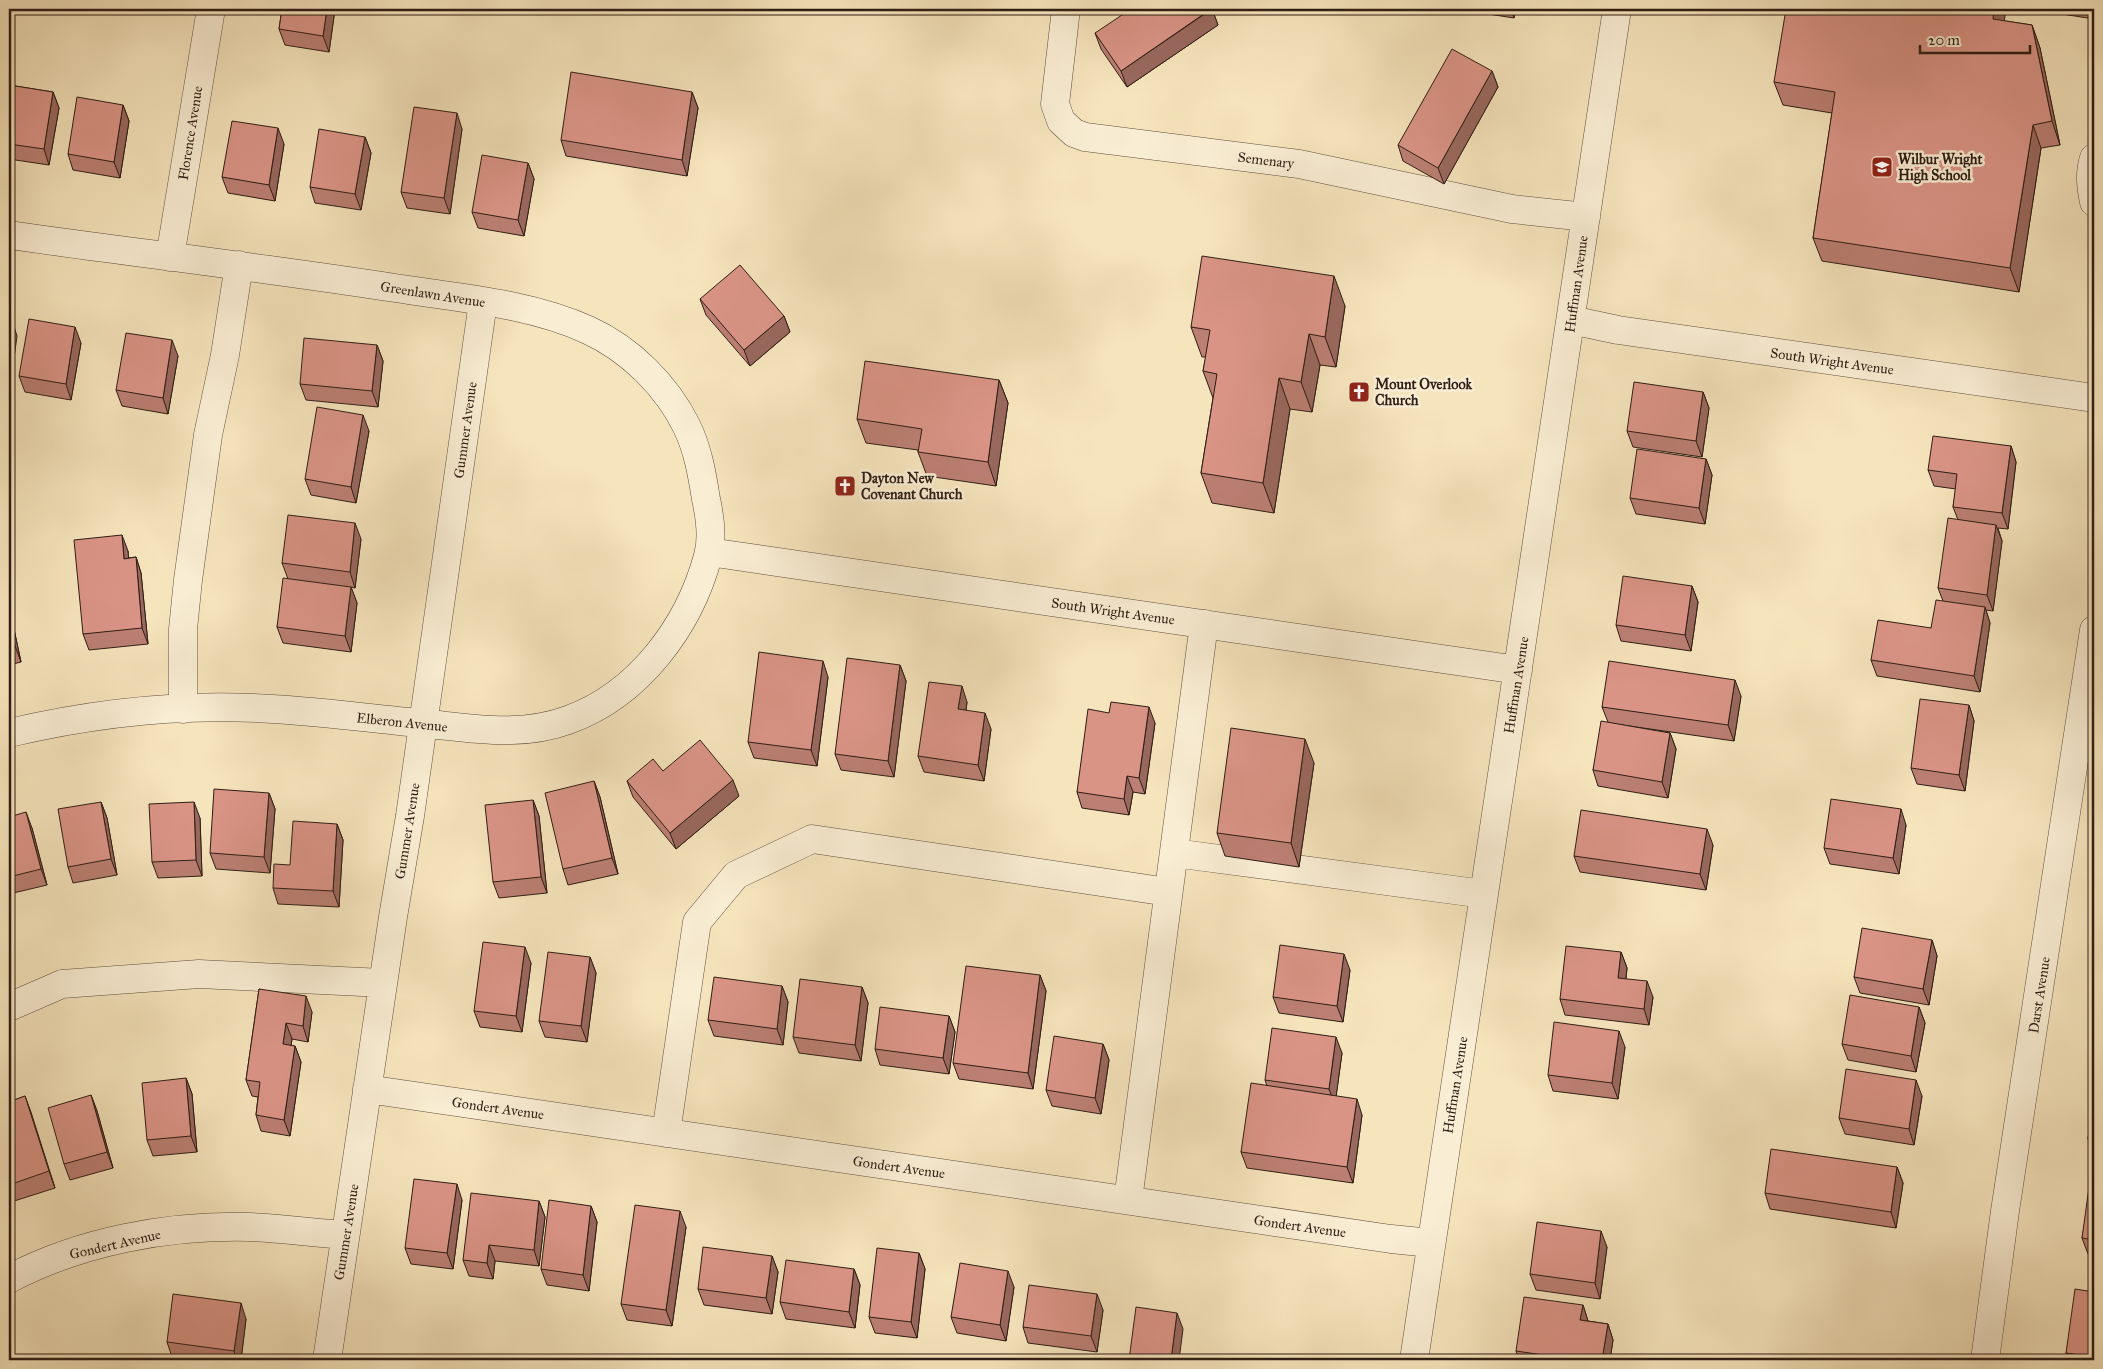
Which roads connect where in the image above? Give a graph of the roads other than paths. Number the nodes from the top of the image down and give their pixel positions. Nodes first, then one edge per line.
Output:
1 (211, 9) edge
2 (1066, 9) edge
3 (1617, 9) edge
4 (2094, 158) edge
5 (2094, 202) edge
6 (1586, 217) junction
7 (9, 235) edge
8 (170, 257) junction
9 (239, 266) junction
10 (483, 302) junction
11 (1571, 320) junction
12 (2094, 398) edge
13 (709, 552) junction
14 (1204, 624) junction
15 (2094, 630) edge
16 (1518, 670) junction
17 (183, 708) junction
18 (423, 723) junction
19 (9, 733) edge
20 (1174, 854) junction
21 (1168, 892) junction
22 (1484, 894) junction
23 (383, 983) junction
24 (9, 1007) edge
25 (367, 1089) junction
26 (666, 1133) junction
27 (1128, 1200) junction
28 (345, 1236) junction
29 (1431, 1243) junction
30 (9, 1280) edge
31 (327, 1360) edge
32 (1414, 1360) edge
33 (1985, 1360) edge

1 - 8 street, Florence Avenue
2 - 6 street, Semenary
3 - 6 street, Huffman Avenue
4 - 5 street
6 - 11 street, Huffman Avenue
7 - 8 street, Greenlawn Avenue
8 - 9 street, Greenlawn Avenue
9 - 10 street, Greenlawn Avenue
9 - 17 street
10 - 13 street, Greenlawn Avenue
10 - 18 street, Gummer Avenue
11 - 12 street, South Wright Avenue
11 - 16 street, Huffman Avenue
13 - 14 street, South Wright Avenue
13 - 18 street, Elberon Avenue
14 - 16 street, South Wright Avenue
14 - 20 street
15 - 33 street, Darst Avenue
16 - 22 street, Huffman Avenue
17 - 18 street, Elberon Avenue
17 - 19 street, Elberon Avenue
18 - 23 street, Gummer Avenue
20 - 21 street
20 - 22 street
21 - 26 street
21 - 27 street
22 - 29 street, Huffman Avenue
23 - 24 street
23 - 25 street, Gummer Avenue
25 - 26 street, Gondert Avenue
25 - 28 street, Gummer Avenue
26 - 27 street, Gondert Avenue
27 - 29 street, Gondert Avenue
28 - 30 street, Gondert Avenue
28 - 31 street, Gummer Avenue
29 - 32 street, Huffman Avenue

